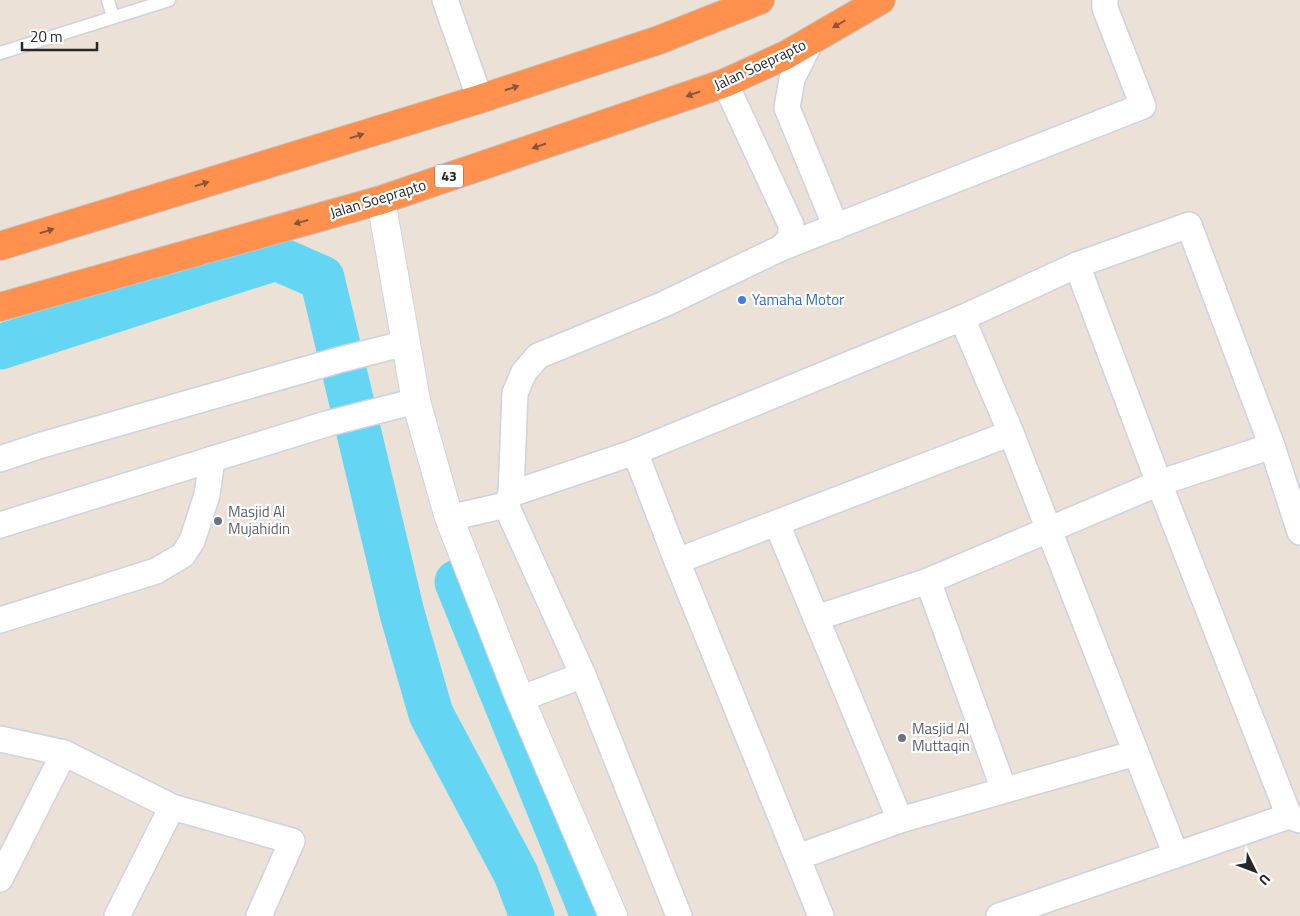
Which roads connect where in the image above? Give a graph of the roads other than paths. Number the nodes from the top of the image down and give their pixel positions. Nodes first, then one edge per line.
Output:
1 (108, 0) edge
2 (168, 0) edge
3 (445, 0) edge
4 (760, 0) edge
5 (882, 0) edge
6 (1105, 0) edge
7 (113, 17) junction
8 (811, 40) junction
9 (0, 53) edge
10 (725, 83) junction
11 (480, 99) junction
12 (381, 200) junction
13 (836, 227) junction
14 (0, 246) edge
15 (781, 248) junction
16 (1077, 264) junction
17 (0, 307) edge
18 (962, 318) junction
19 (400, 344) junction
20 (404, 403) junction
21 (1011, 433) junction
22 (1272, 446) junction
23 (635, 452) junction
24 (0, 459) edge
25 (212, 459) junction
26 (1159, 483) junction
27 (508, 499) junction
28 (449, 518) junction
29 (777, 524) junction
30 (0, 525) edge
31 (1299, 528) edge
32 (1048, 530) junction
33 (677, 561) junction
34 (928, 581) junction
35 (816, 618) junction
36 (0, 620) edge
37 (578, 677) junction
38 (528, 695) junction
39 (0, 739) edge
40 (64, 753) junction
41 (1136, 754) junction
42 (1004, 790) junction
43 (172, 807) junction
44 (1295, 818) edge
45 (900, 820) junction
46 (1176, 855) junction
47 (798, 857) junction
48 (0, 879) edge
49 (1044, 909) edge
50 (117, 916) edge
51 (259, 916) edge
52 (613, 916) edge
53 (679, 916) edge
54 (821, 916) edge
55 (999, 916) edge

1 - 7 lane
2 - 7 lane
3 - 11 street
11 -> 4 highway
5 -> 8 highway, Jalan Soeprapto / 43
6 - 13 street
7 - 9 lane
8 - 10 highway, Jalan Soeprapto / 43
8 - 13 street
10 -> 12 highway, Jalan Soeprapto / 43
10 - 15 street
14 -> 11 highway
12 -> 17 highway, Jalan Soeprapto / 43
12 - 19 street
13 - 15 street
15 - 27 street
16 - 18 street
16 - 22 street
16 - 26 street
18 - 21 street
18 - 23 street
19 - 20 street
19 - 24 street
20 - 25 street
20 - 28 street
21 - 29 street
21 - 32 street
22 - 26 street
22 - 31 street
23 - 27 street
23 - 33 street
25 - 30 street
25 - 36 street
26 - 32 street
26 - 44 street
27 - 28 street
27 - 37 street
28 - 38 street
29 - 33 street
29 - 35 street
32 - 34 street
32 - 41 street
33 - 47 street
34 - 35 street
34 - 42 street
35 - 45 street
37 - 38 street
37 - 53 street
38 - 52 street
39 - 40 street
40 - 43 street
40 - 48 street
41 - 42 street
41 - 46 street
42 - 45 street
43 - 50 street
43 - 51 street
44 - 46 street
45 - 47 street
46 - 49 street
47 - 54 street
49 - 55 street

